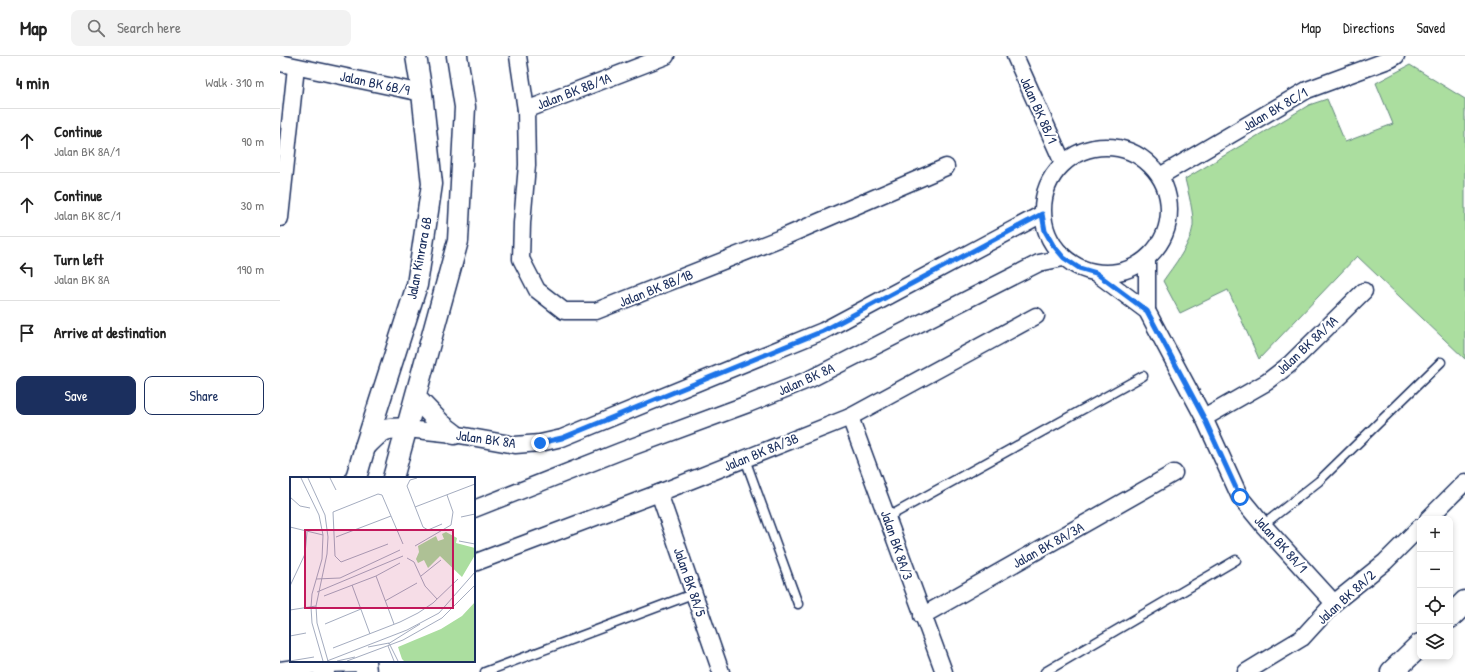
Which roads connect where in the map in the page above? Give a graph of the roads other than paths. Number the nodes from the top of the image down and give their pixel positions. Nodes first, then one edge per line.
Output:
1 (416, 56) edge
2 (457, 56) edge
3 (518, 56) edge
4 (666, 56) edge
5 (1015, 56) edge
6 (1396, 56) edge
7 (280, 63) edge
8 (296, 67) junction
9 (422, 93) junction
10 (526, 110) junction
11 (1063, 163) junction
12 (946, 167) dead end
13 (1160, 176) junction
14 (1042, 214) junction
15 (280, 218) edge
16 (1064, 258) junction
17 (1147, 259) junction
18 (1096, 273) junction
19 (1364, 291) dead end
20 (1147, 311) junction
21 (1036, 316) dead end
22 (1441, 362) dead end
23 (1143, 376) dead end
24 (416, 398) junction
25 (850, 417) junction
26 (1204, 418) junction
27 (407, 428) junction
28 (454, 434) junction
29 (365, 446) junction
30 (745, 459) junction
31 (1174, 473) dead end
32 (356, 477) edge
33 (393, 477) edge
34 (1465, 482) edge
35 (658, 493) junction
36 (475, 509) edge
37 (1431, 516) edge
38 (888, 517) junction
39 (1263, 525) junction
40 (1417, 530) edge
41 (1236, 560) dead end
42 (475, 563) edge
43 (695, 593) junction
44 (1465, 602) edge
45 (798, 604) dead end
46 (1334, 604) junction
47 (1453, 614) edge
48 (922, 616) junction
49 (1417, 648) edge
50 (365, 665) edge
51 (324, 666) edge
52 (280, 670) edge
53 (485, 672) edge
54 (721, 672) edge
55 (944, 672) edge
56 (1045, 672) edge
57 (1246, 672) edge
58 (1392, 672) edge

1 - 9 street, Jalan Kinrara 6B
2 - 24 street
3 - 10 street
4 - 10 street, Jalan BK 8B/1A
5 - 11 street, Jalan BK 8B/1
6 - 13 street, Jalan BK 8C/1
7 - 8 street, Jalan BK 6B/9
8 - 9 street, Jalan BK 6B/9
8 - 15 street
9 - 29 street, Jalan Kinrara 6B
10 - 12 street, Jalan BK 8B/1B
11 - 13 street
11 - 14 street
13 - 17 street
14 - 16 street
14 - 28 street, Jalan BK 8A
16 - 18 street
16 - 36 street, Jalan BK 8A
17 - 18 street
17 - 20 street, Jalan BK 8A/1
18 - 20 street, Jalan BK 8A/1
19 - 26 street, Jalan BK 8A/1A
20 - 26 street, Jalan BK 8A/1
21 - 25 street, Jalan BK 8A/3B
22 - 39 lane
23 - 38 lane
24 - 27 street
24 - 28 street
25 - 30 street, Jalan BK 8A/3B
25 - 38 street, Jalan BK 8A/3
26 - 39 street, Jalan BK 8A/1
27 - 28 street, Jalan BK 8A
27 - 29 street
27 - 33 street
29 - 32 street, Jalan Kinrara 6B
30 - 35 street, Jalan BK 8A/3B
30 - 45 lane
31 - 48 street, Jalan BK 8A/3A
34 - 37 street
35 - 42 street, Jalan BK 8A/3B
35 - 43 street, Jalan BK 8A/5
38 - 48 street, Jalan BK 8A/3
39 - 46 street, Jalan BK 8A/1
40 - 46 street, Jalan BK 8A/2
41 - 56 lane
43 - 53 lane
43 - 54 street, Jalan BK 8A/5
44 - 47 main road
46 - 57 street, Jalan BK 8A/2
48 - 55 street, Jalan BK 8A/3
49 - 58 main road
50 - 51 street
51 - 52 street

